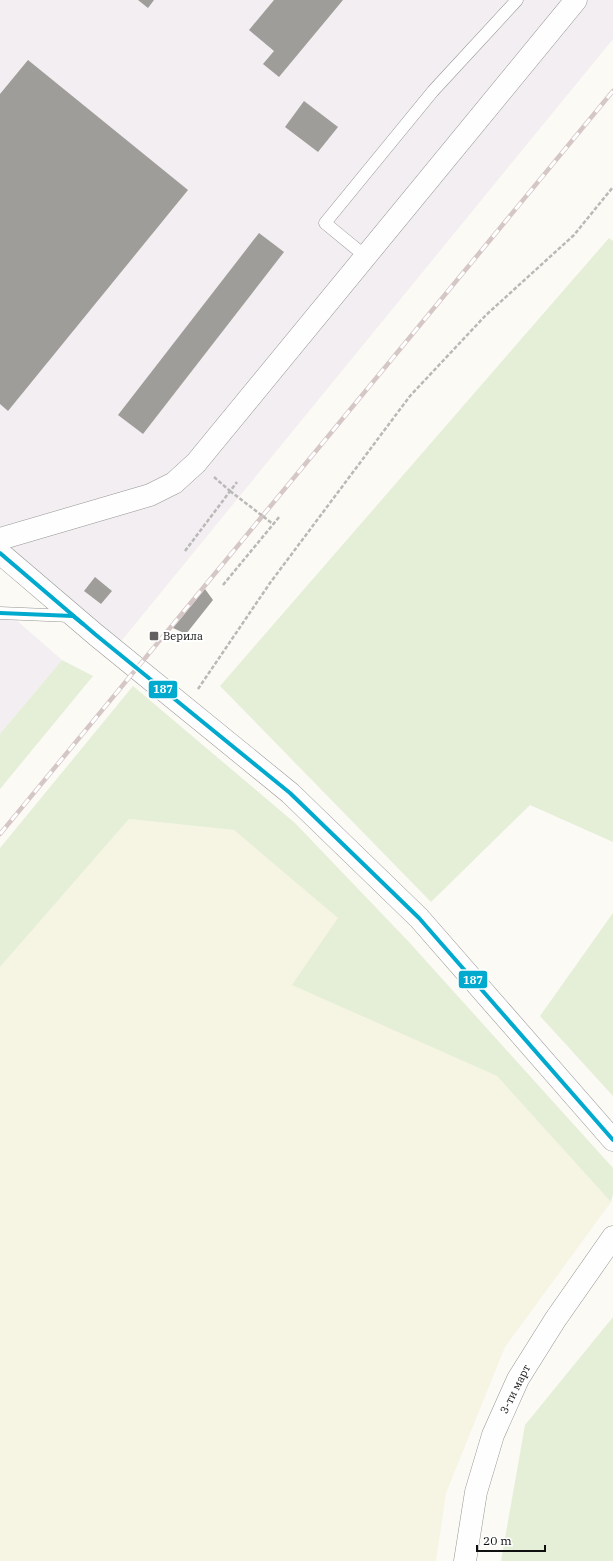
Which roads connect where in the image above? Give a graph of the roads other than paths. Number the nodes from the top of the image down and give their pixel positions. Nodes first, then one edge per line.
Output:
1 (517, 0) edge
2 (576, 0) edge
3 (364, 256) junction
4 (0, 539) edge
5 (0, 553) edge
6 (0, 613) edge
7 (73, 616) junction
8 (613, 1140) edge
9 (613, 1237) edge
10 (465, 1561) edge

1 - 3 lane
2 - 3 street
3 - 4 street
5 - 7 street
6 - 7 lane
7 - 8 street
9 - 10 street, 3-ти март

